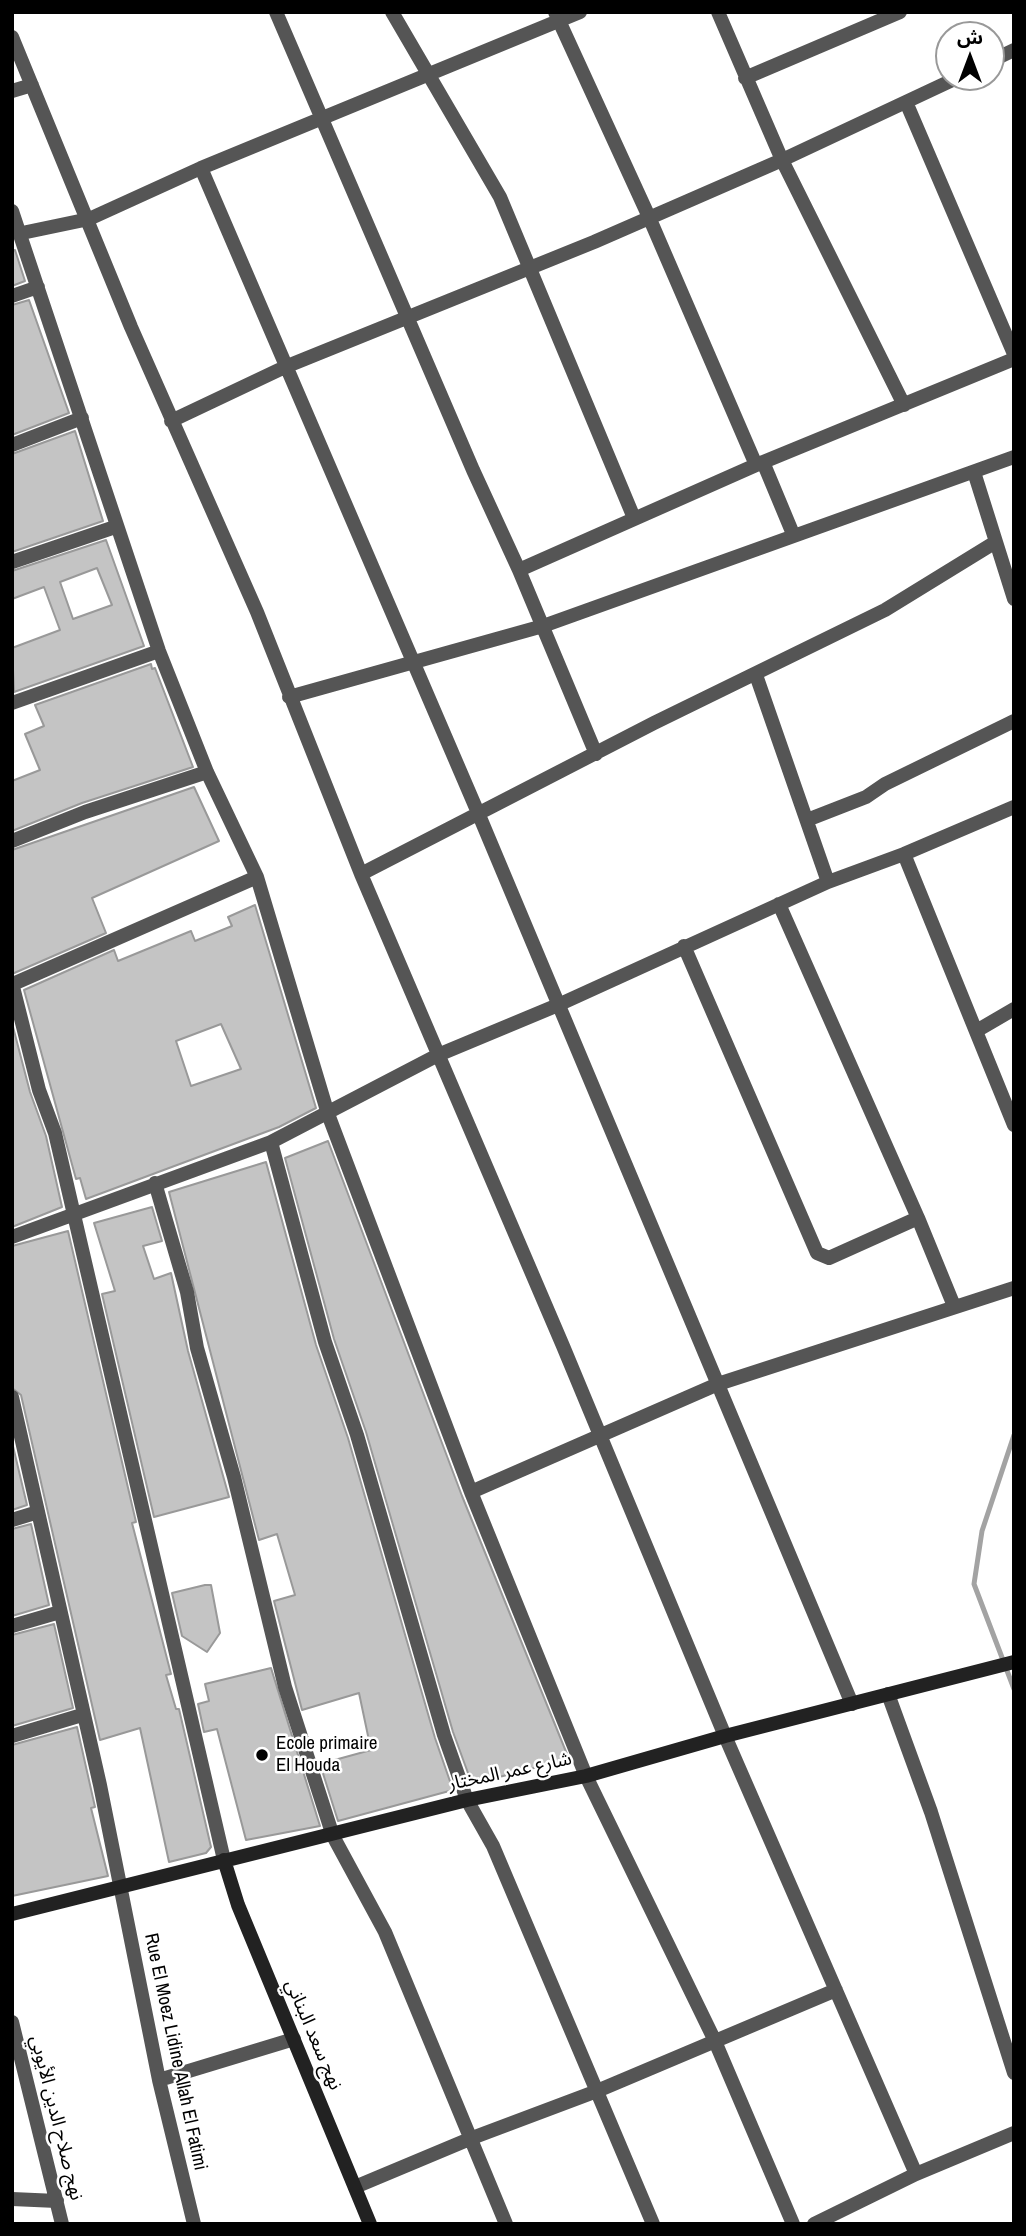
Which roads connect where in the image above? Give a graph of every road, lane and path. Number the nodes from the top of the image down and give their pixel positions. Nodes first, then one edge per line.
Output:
1 (276, 12) edge
2 (392, 12) edge
3 (580, 12) edge
4 (718, 12) edge
5 (900, 12) edge
6 (557, 17) edge
7 (12, 37) edge
8 (429, 75) junction
9 (745, 78) junction
10 (32, 85) junction
11 (935, 88) edge
12 (12, 91) edge
13 (906, 102) junction
14 (322, 119) junction
15 (782, 160) junction
16 (201, 168) junction
17 (12, 211) edge
18 (649, 217) junction
19 (89, 219) junction
20 (22, 233) junction
21 (531, 269) junction
22 (38, 287) junction
23 (12, 296) edge
24 (408, 318) junction
25 (1014, 357) edge
26 (285, 367) junction
27 (904, 405) junction
28 (82, 418) junction
29 (171, 421) junction
30 (12, 445) edge
31 (1014, 457) edge
32 (759, 464) junction
33 (974, 472) junction
34 (634, 519) junction
35 (115, 527) junction
36 (793, 534) junction
37 (994, 543) junction
38 (12, 562) edge
39 (519, 570) junction
40 (1014, 600) edge
41 (543, 626) junction
42 (159, 652) junction
43 (414, 663) junction
44 (756, 675) junction
45 (289, 697) junction
46 (12, 703) edge
47 (1014, 721) edge
48 (596, 754) junction
49 (207, 772) junction
50 (1014, 807) edge
51 (479, 815) junction
52 (807, 820) junction
53 (12, 841) edge
54 (904, 854) junction
55 (361, 874) junction
56 (257, 877) junction
57 (828, 882) junction
58 (779, 904) junction
59 (684, 946) junction
60 (12, 984) edge
61 (558, 1005) junction
62 (1014, 1009) edge
63 (978, 1030) junction
64 (438, 1055) junction
65 (328, 1114) junction
66 (1014, 1125) edge
67 (271, 1142) junction
68 (155, 1183) junction
69 (72, 1213) junction
70 (918, 1218) junction
71 (12, 1237) edge
72 (1014, 1288) edge
73 (954, 1306) junction
74 (718, 1384) junction
75 (12, 1397) edge
76 (14, 1417) edge
77 (600, 1435) junction
78 (471, 1492) junction
79 (38, 1512) junction
80 (12, 1520) edge
81 (60, 1612) junction
82 (12, 1626) edge
83 (1014, 1662) edge
84 (888, 1694) junction
85 (852, 1704) junction
86 (82, 1715) junction
87 (12, 1736) edge
88 (724, 1736) junction
89 (586, 1776) junction
90 (467, 1800) junction
91 (333, 1836) junction
92 (224, 1860) junction
93 (121, 1888) junction
94 (12, 1914) edge
95 (836, 1990) junction
96 (12, 2022) edge
97 (293, 2039) junction
98 (714, 2039) junction
99 (1014, 2073) edge
100 (159, 2080) junction
101 (597, 2091) junction
102 (1014, 2133) edge
103 (471, 2138) junction
104 (916, 2174) junction
105 (355, 2187) junction
106 (12, 2199) edge
107 (57, 2201) junction
108 (835, 2219) edge
109 (62, 2224) edge
110 (194, 2224) edge
111 (370, 2224) edge
112 (506, 2224) edge
113 (653, 2224) edge
114 (793, 2224) edge
115 (814, 2224) edge

1 - 14 street
2 - 8 street
3 - 6 street
4 - 9 street
5 - 9 street
6 - 8 street
6 - 18 street
7 - 10 street
8 - 14 street
8 - 21 street
9 - 15 street
10 - 12 street
10 - 19 street
11 - 13 street
13 - 15 street
13 - 25 street
14 - 16 street
14 - 24 street
15 - 18 street
15 - 27 street
16 - 19 street
16 - 26 street
17 - 20 street
18 - 21 street
18 - 32 street
19 - 20 street
19 - 29 street
20 - 22 street
21 - 24 street
21 - 34 street
22 - 23 street
22 - 28 street
24 - 26 street
24 - 39 street
25 - 27 street
26 - 29 street
26 - 43 street
27 - 32 street
28 - 30 street
28 - 35 street
29 - 45 street
31 - 33 street
32 - 34 street
32 - 36 street
33 - 36 street
33 - 37 street
34 - 39 street
35 - 38 street
35 - 42 street
36 - 41 street
37 - 40 street
37 - 44 street
39 - 41 street
41 - 43 street
41 - 48 street
42 - 46 street
42 - 49 street
43 - 45 street
43 - 51 street
44 - 48 street
44 - 52 street
45 - 55 street
47 - 52 street
48 - 51 street
49 - 53 street
49 - 56 street
50 - 54 street
51 - 55 street
51 - 61 street
52 - 57 street
54 - 57 street
54 - 63 street
55 - 64 street
56 - 60 street
56 - 65 street
57 - 58 street
58 - 59 street
58 - 70 street
59 - 61 street
59 - 70 street
60 - 69 street
61 - 64 street
61 - 74 street
62 - 63 street
63 - 66 street
64 - 65 street
64 - 77 street
65 - 67 street
65 - 78 street
67 - 68 street
67 - 90 street
68 - 69 street
68 - 91 street
69 - 71 street
69 - 92 street
70 - 73 street
72 - 73 street
73 - 74 street
74 - 77 street
74 - 85 street
75 - 76 street, Rue El Moez Lidine Allah El Fatimi
76 - 79 street, Rue El Moez Lidine Allah El Fatimi
77 - 78 street
77 - 88 street
78 - 89 street
79 - 80 street
79 - 81 street, Rue El Moez Lidine Allah El Fatimi
81 - 82 street
81 - 86 street, Rue El Moez Lidine Allah El Fatimi
83 - 84 street, شارع عمر المختار
84 - 85 street, شارع عمر المختار
84 - 99 street
85 - 88 street, شارع عمر المختار
86 - 87 street
86 - 93 street, Rue El Moez Lidine Allah El Fatimi
88 - 89 street, شارع عمر المختار
88 - 95 street
89 - 90 street, شارع عمر المختار
89 - 98 street
90 - 91 street, شارع عمر المختار
90 - 101 street
91 - 92 street, شارع عمر المختار
91 - 103 street
92 - 93 street, شارع عمر المختار
92 - 97 street, نهج سعد البناني
93 - 94 street, شارع عمر المختار
93 - 100 street, Rue El Moez Lidine Allah El Fatimi
95 - 98 street
95 - 104 street
96 - 107 street, نهج صلاح الدين الأيوبي
97 - 100 street
97 - 105 street, نهج سعد البناني
98 - 101 street
98 - 114 street
100 - 110 street, Rue El Moez Lidine Allah El Fatimi
101 - 103 street
101 - 113 street
102 - 104 street
103 - 105 street
103 - 112 street
104 - 108 street
105 - 111 street, نهج سعد البناني
106 - 107 street
107 - 109 street, نهج صلاح الدين الأيوبي
108 - 115 street

